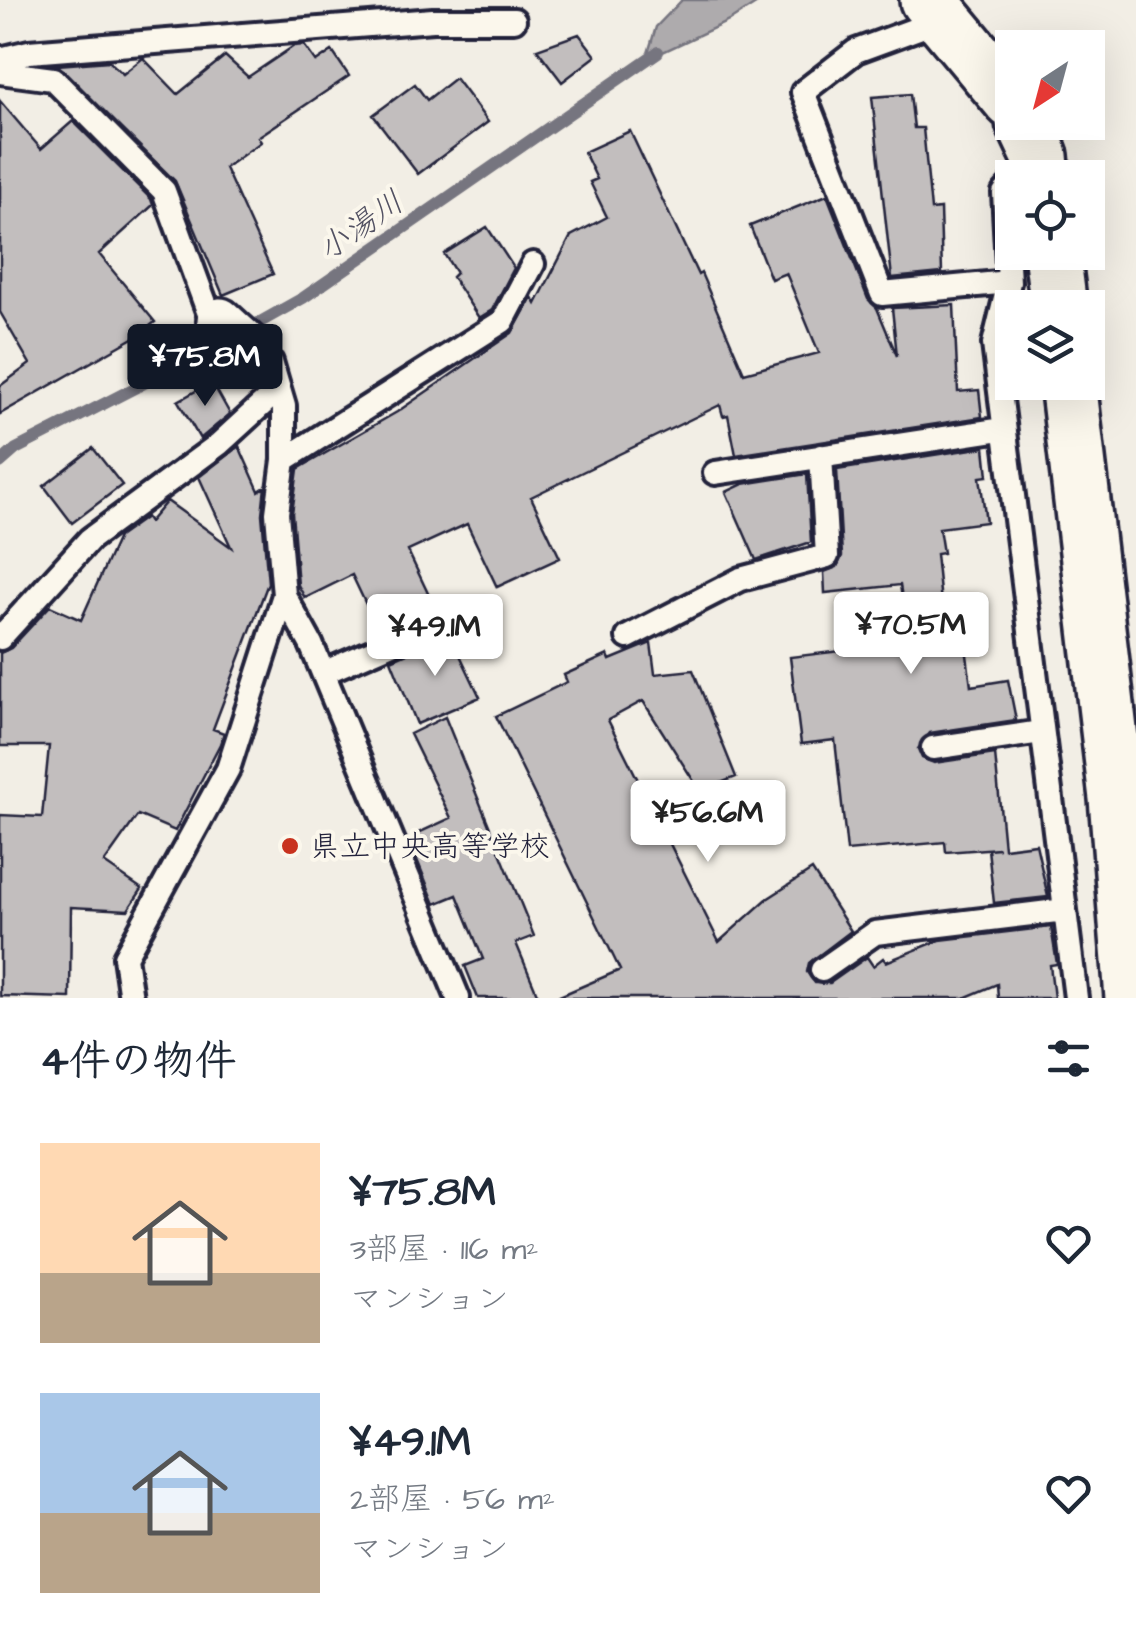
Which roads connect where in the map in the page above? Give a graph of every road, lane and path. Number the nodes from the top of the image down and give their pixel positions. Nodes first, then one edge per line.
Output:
1 (936, 9) edge
2 (514, 20) dead end
3 (0, 59) edge
4 (0, 72) edge
5 (995, 81) edge
6 (533, 264) dead end
7 (1014, 270) edge
8 (1030, 270) edge
9 (220, 321) joint
10 (267, 371) junction
11 (1070, 400) edge
12 (1002, 429) junction
13 (821, 456) junction
14 (284, 460) junction
15 (715, 472) dead end
16 (284, 596) junction
17 (448, 619) dead end
18 (628, 637) dead end
19 (0, 638) edge
20 (323, 673) junction
21 (1041, 732) junction
22 (933, 748) dead end
23 (1065, 910) junction
24 (822, 970) dead end
25 (131, 998) edge
26 (458, 998) edge
27 (1076, 998) edge
28 (1133, 998) edge

1 - 5 street
1 - 7 lane
2 - 3 lane
4 - 9 lane
6 - 14 lane
8 - 12 lane
9 - 10 street
10 - 14 lane
10 - 19 lane
11 - 28 street
12 - 13 lane
12 - 21 lane
13 - 15 lane
13 - 18 lane
14 - 16 lane
16 - 20 lane
16 - 25 lane
17 - 20 lane
20 - 26 lane
21 - 22 lane
21 - 23 lane
23 - 24 lane
23 - 27 lane

